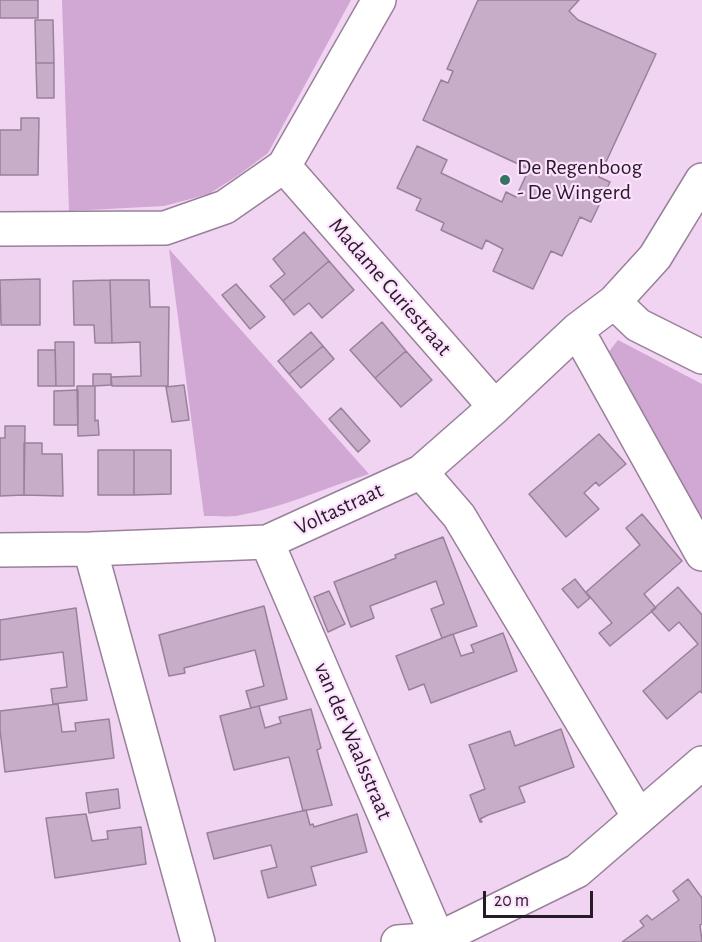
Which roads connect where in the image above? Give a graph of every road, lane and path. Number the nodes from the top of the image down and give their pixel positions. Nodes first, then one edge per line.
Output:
1 (379, 0) edge
2 (284, 166) junction
3 (702, 180) edge
4 (0, 229) edge
5 (614, 302) junction
6 (577, 330) junction
7 (702, 357) edge
8 (495, 407) junction
9 (421, 472) junction
10 (267, 542) junction
11 (90, 549) junction
12 (0, 550) edge
13 (702, 554) edge
14 (702, 762) edge
15 (639, 817) junction
16 (438, 939) junction
17 (198, 942) edge
18 (398, 942) edge

1 - 2 street
2 - 4 street
2 - 8 street, Madame Curiestraat
3 - 5 street, Voltastraat
5 - 6 street, Voltastraat
5 - 7 street
6 - 8 street, Voltastraat
6 - 13 street
8 - 9 street, Voltastraat
9 - 10 street, Voltastraat
9 - 15 street
10 - 11 street, Voltastraat
10 - 16 street, van der Waalsstraat
11 - 12 street, Voltastraat
11 - 17 street
14 - 15 street
15 - 16 street
16 - 18 street

